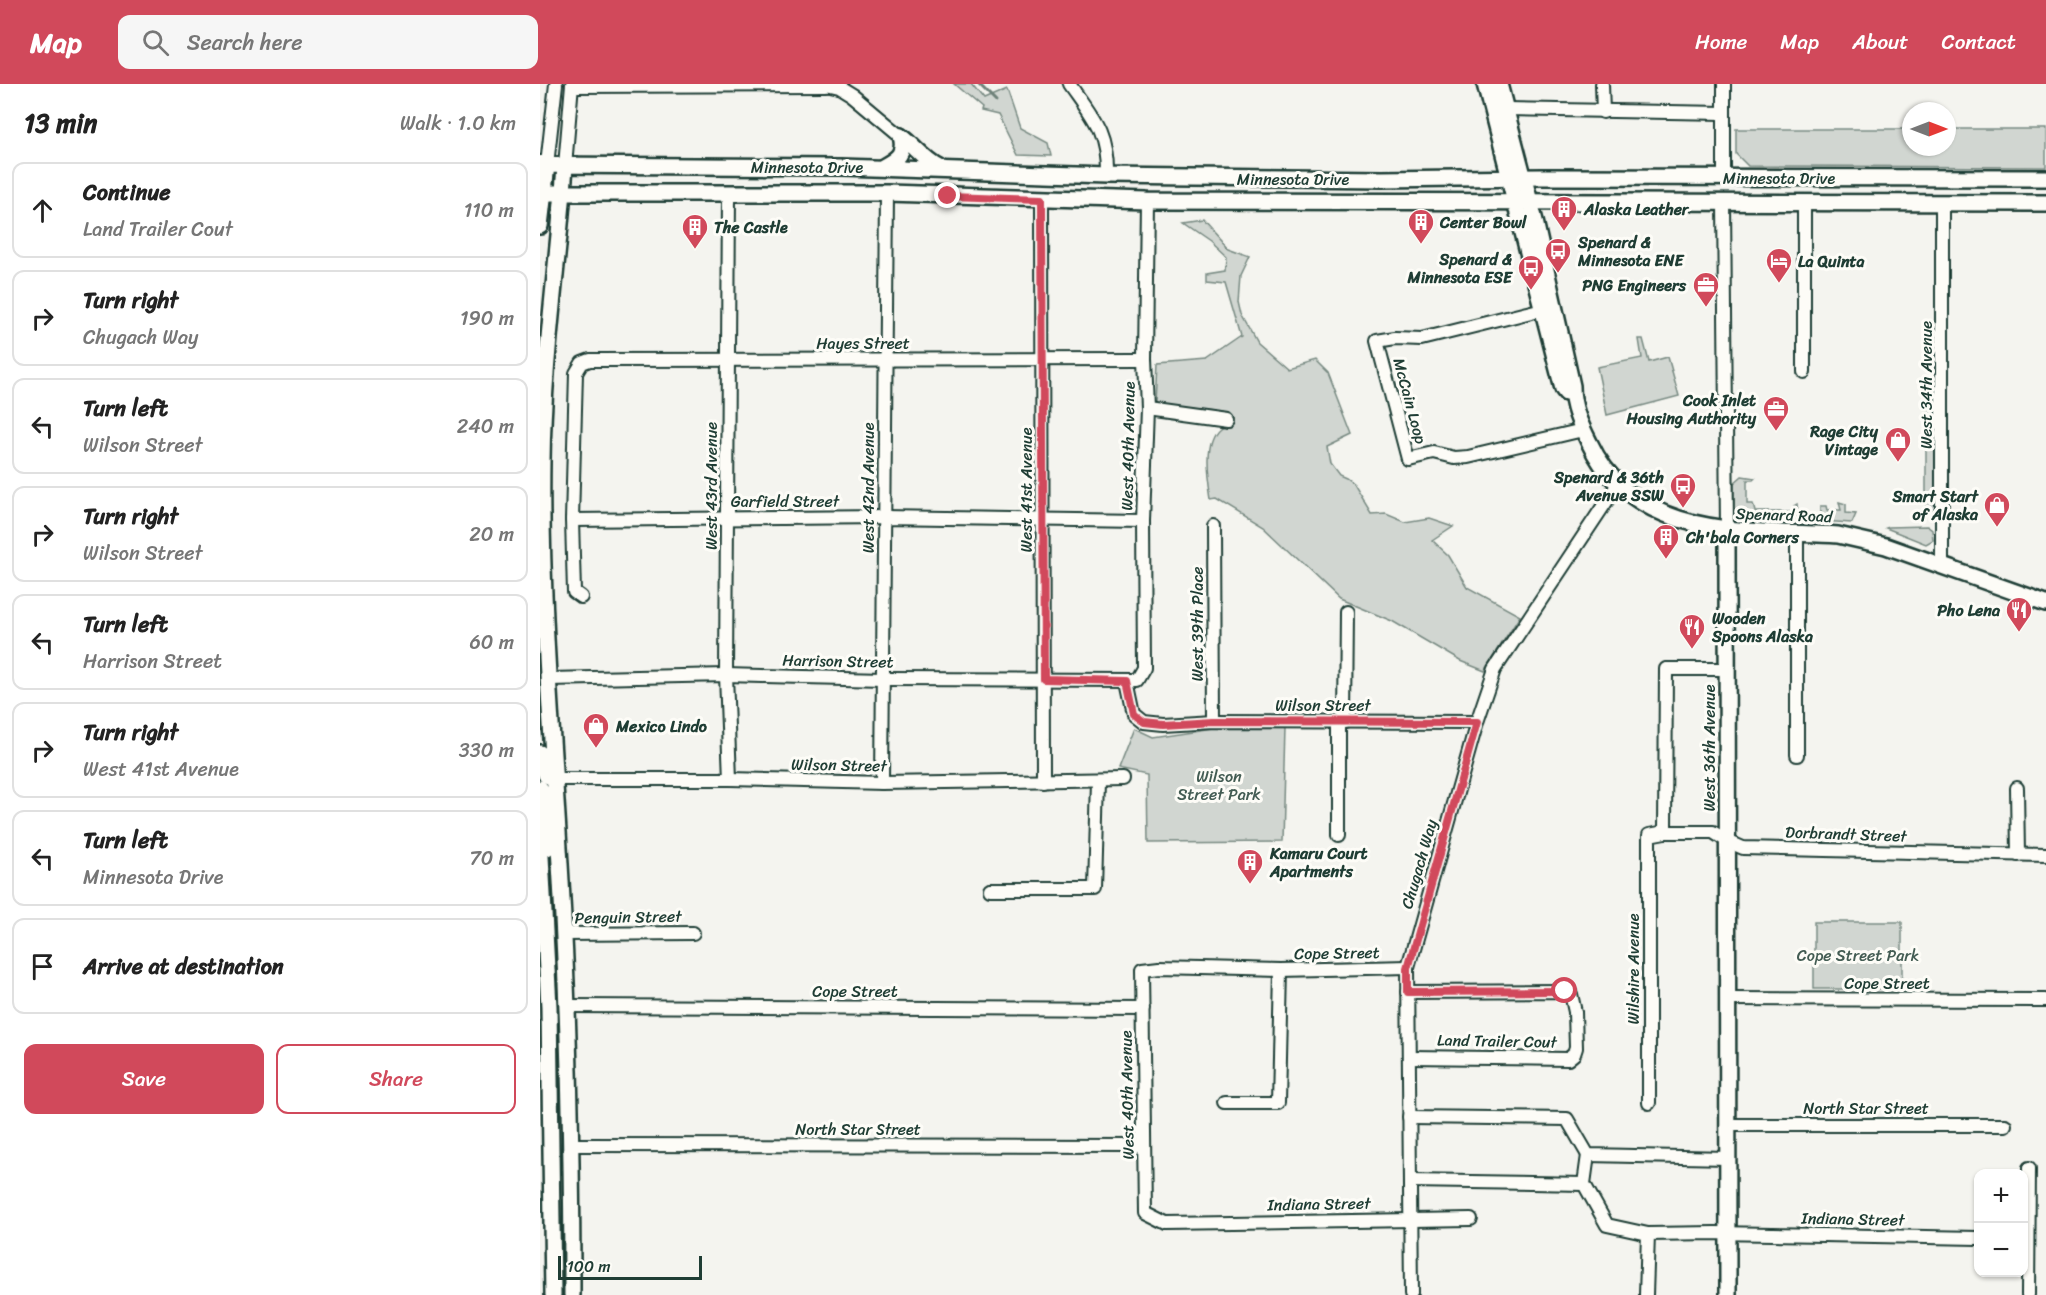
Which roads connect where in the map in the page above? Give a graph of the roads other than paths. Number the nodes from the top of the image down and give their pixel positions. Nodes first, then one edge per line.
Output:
1 (556, 84) edge
2 (826, 84) edge
3 (1069, 84) edge
4 (1485, 84) edge
5 (1499, 84) edge
6 (1602, 84) edge
7 (1724, 84) edge
8 (572, 85) edge
9 (1506, 109) junction
10 (1603, 112) junction
11 (1724, 113) junction
12 (901, 136) junction
13 (551, 166) edge
14 (882, 168) junction
15 (943, 169) junction
16 (1106, 176) junction
17 (1516, 177) junction
18 (1724, 178) junction
19 (1870, 178) junction
20 (2046, 178) edge
21 (542, 193) edge
22 (729, 193) junction
23 (887, 193) junction
24 (563, 194) junction
25 (1042, 199) junction
26 (1148, 201) junction
27 (1523, 201) junction
28 (1724, 202) junction
29 (1804, 202) junction
30 (1860, 203) junction
31 (1942, 203) junction
32 (2046, 203) edge
33 (540, 226) edge
34 (1543, 309) junction
35 (885, 359) junction
36 (728, 360) junction
37 (1042, 360) junction
38 (1145, 360) junction
39 (1804, 372) dead end
40 (1572, 400) junction
41 (1147, 408) junction
42 (1226, 419) dead end
43 (1583, 430) junction
44 (1618, 484) junction
45 (884, 517) junction
46 (727, 518) junction
47 (1042, 519) junction
48 (572, 520) junction
49 (1143, 521) junction
50 (1213, 526) dead end
51 (1727, 530) junction
52 (1797, 533) junction
53 (1942, 566) junction
54 (581, 597) dead end
55 (2046, 603) edge
56 (1346, 612) dead end
57 (1727, 669) junction
58 (726, 675) junction
59 (549, 679) junction
60 (883, 679) junction
61 (1044, 679) junction
62 (1127, 681) junction
63 (1214, 721) junction
64 (1342, 722) junction
65 (1477, 722) junction
66 (540, 753) edge
67 (1797, 755) dead end
68 (556, 779) junction
69 (730, 779) junction
70 (1123, 779) dead end
71 (1043, 781) junction
72 (1098, 781) junction
73 (882, 783) junction
74 (540, 788) edge
75 (2017, 788) dead end
76 (1665, 832) junction
77 (1339, 835) dead end
78 (1649, 835) joint
79 (540, 838) edge
80 (1726, 841) junction
81 (2018, 855) junction
82 (2046, 855) edge
83 (561, 879) junction
84 (990, 889) dead end
85 (693, 933) dead end
86 (564, 934) junction
87 (1158, 968) joint
88 (1408, 968) junction
89 (1281, 970) junction
90 (1408, 992) junction
91 (1727, 999) junction
92 (2046, 1000) edge
93 (568, 1006) junction
94 (1143, 1009) junction
95 (1409, 1056) junction
96 (1227, 1103) dead end
97 (1649, 1103) dead end
98 (1409, 1117) junction
99 (1728, 1125) junction
100 (2005, 1125) dead end
101 (572, 1145) junction
102 (1144, 1146) junction
103 (1588, 1155) junction
104 (1728, 1158) junction
105 (2029, 1168) dead end
106 (1410, 1180) junction
107 (1584, 1184) junction
108 (1411, 1219) junction
109 (1472, 1220) dead end
110 (1167, 1224) joint
111 (1648, 1234) junction
112 (1728, 1234) junction
113 (1974, 1238) edge
114 (553, 1295) edge
115 (572, 1295) edge
116 (1411, 1295) edge
117 (1646, 1295) edge
118 (1728, 1295) edge
119 (2028, 1295) edge

1 - 13 street
2 - 8 street
2 - 12 street
3 - 16 street
4 - 17 main road, Spenard Road
5 - 9 main road, Spenard Road
6 - 10 street
7 - 11 street
8 - 13 street
9 - 10 street
9 - 17 main road, Spenard Road
10 - 11 street
11 - 18 street
12 - 14 main road
12 - 15 main road
13 - 14 main road, Minnesota Drive
13 - 21 main road
13 - 24 main road
14 - 15 main road, Minnesota Drive
15 - 16 main road, Minnesota Drive
16 - 17 main road, Minnesota Drive
17 - 18 main road, Minnesota Drive
17 - 27 main road, Spenard Road
18 - 19 main road, Minnesota Drive
19 - 20 main road, Minnesota Drive
19 - 30 main road
21 - 24 main road, Minnesota Drive
21 - 33 main road
22 - 23 main road, Minnesota Drive
22 - 24 main road, Minnesota Drive
22 - 36 street, West 43rd Avenue
23 - 25 main road, Minnesota Drive
23 - 35 street, West 42nd Avenue
24 - 59 main road
25 - 26 main road, Minnesota Drive
25 - 37 street, West 41st Avenue
26 - 27 main road, Minnesota Drive
26 - 38 street, West 40th Avenue
27 - 28 main road, Minnesota Drive
27 - 34 main road, Spenard Road
27 - 40 main road, Spenard Road
28 - 29 main road, Minnesota Drive
28 - 51 street, West 36th Avenue
29 - 30 main road, Minnesota Drive
29 - 39 street
30 - 31 main road, Minnesota Drive
31 - 32 main road, Minnesota Drive
31 - 53 street, West 34th Avenue
34 - 40 main road, Spenard Road
34 - 43 street, McCain Loop
35 - 36 street, Hayes Street
35 - 37 street, Hayes Street
35 - 45 street, West 42nd Avenue
36 - 46 street, West 43rd Avenue
36 - 48 street, Hayes Street
37 - 38 street, Hayes Street
37 - 47 street, West 41st Avenue
38 - 41 street, West 40th Avenue
40 - 43 main road, Spenard Road
41 - 42 street
41 - 49 street, West 40th Avenue
43 - 44 main road, Spenard Road
44 - 51 main road, Spenard Road
44 - 65 street, Chugach Way
45 - 46 street, Garfield Street
45 - 47 street, Garfield Street
45 - 60 street, West 42nd Avenue
46 - 48 street, Garfield Street
46 - 58 street, West 43rd Avenue
47 - 49 street, Garfield Street
47 - 61 street, West 41st Avenue
48 - 54 street
49 - 62 street, West 40th Avenue
50 - 63 street, West 39th Place
51 - 52 main road, Spenard Road
51 - 57 main road, West 36th Avenue
52 - 53 main road, Spenard Road
52 - 67 street
53 - 55 main road, Spenard Road
56 - 64 street
57 - 76 street
57 - 80 main road, West 36th Avenue
58 - 59 street, Harrison Street
58 - 60 street, Harrison Street
58 - 69 street, West 43rd Avenue
59 - 68 main road
60 - 61 street, Harrison Street
60 - 73 street, West 42nd Avenue
61 - 62 street, Harrison Street
61 - 71 street, West 41st Avenue
62 - 63 street, Wilson Street
63 - 64 street, Wilson Street
64 - 65 street, Wilson Street
64 - 77 street
65 - 88 street, Chugach Way
66 - 68 main road
68 - 69 street, Wilson Street
68 - 83 main road
69 - 73 street, Wilson Street
70 - 72 street, Wilson Street
71 - 72 street, Wilson Street
71 - 73 street, Wilson Street
72 - 84 street
74 - 83 main road
75 - 81 street
76 - 78 street, Dorbrandt Street
76 - 80 street, Dorbrandt Street
78 - 97 street, Wilshire Avenue
79 - 114 main road
80 - 81 street, Dorbrandt Street
80 - 91 main road, West 36th Avenue
81 - 82 street, Dorbrandt Street
83 - 86 main road
85 - 86 street, Penguin Street
86 - 93 main road
87 - 89 street, Cope Street
87 - 94 street, West 40th Avenue
88 - 89 street, Cope Street
88 - 90 street, Chugach Way
89 - 96 street
90 - 95 street, Chugach Way
90 - 95 street, Land Trailer Cout
91 - 92 street, Cope Street
91 - 99 main road, West 36th Avenue
93 - 94 street, Cope Street
93 - 101 main road
94 - 102 street, West 40th Avenue
95 - 98 street, Chugach Way
98 - 103 street
98 - 106 street, Chugach Way
99 - 100 street, North Star Street
99 - 104 main road, West 36th Avenue
101 - 102 street, North Star Street
101 - 115 main road
102 - 110 street, West 40th Avenue
103 - 104 street
103 - 107 street
104 - 112 main road, West 36th Avenue
105 - 119 street
106 - 107 street
106 - 108 street, Chugach Way
107 - 111 street, Indiana Street
108 - 109 street, Indiana Street
108 - 110 street, Indiana Street
108 - 116 street, Chugach Way
111 - 112 street, Indiana Street
111 - 117 street
112 - 113 street, Indiana Street
112 - 118 main road, West 36th Avenue

